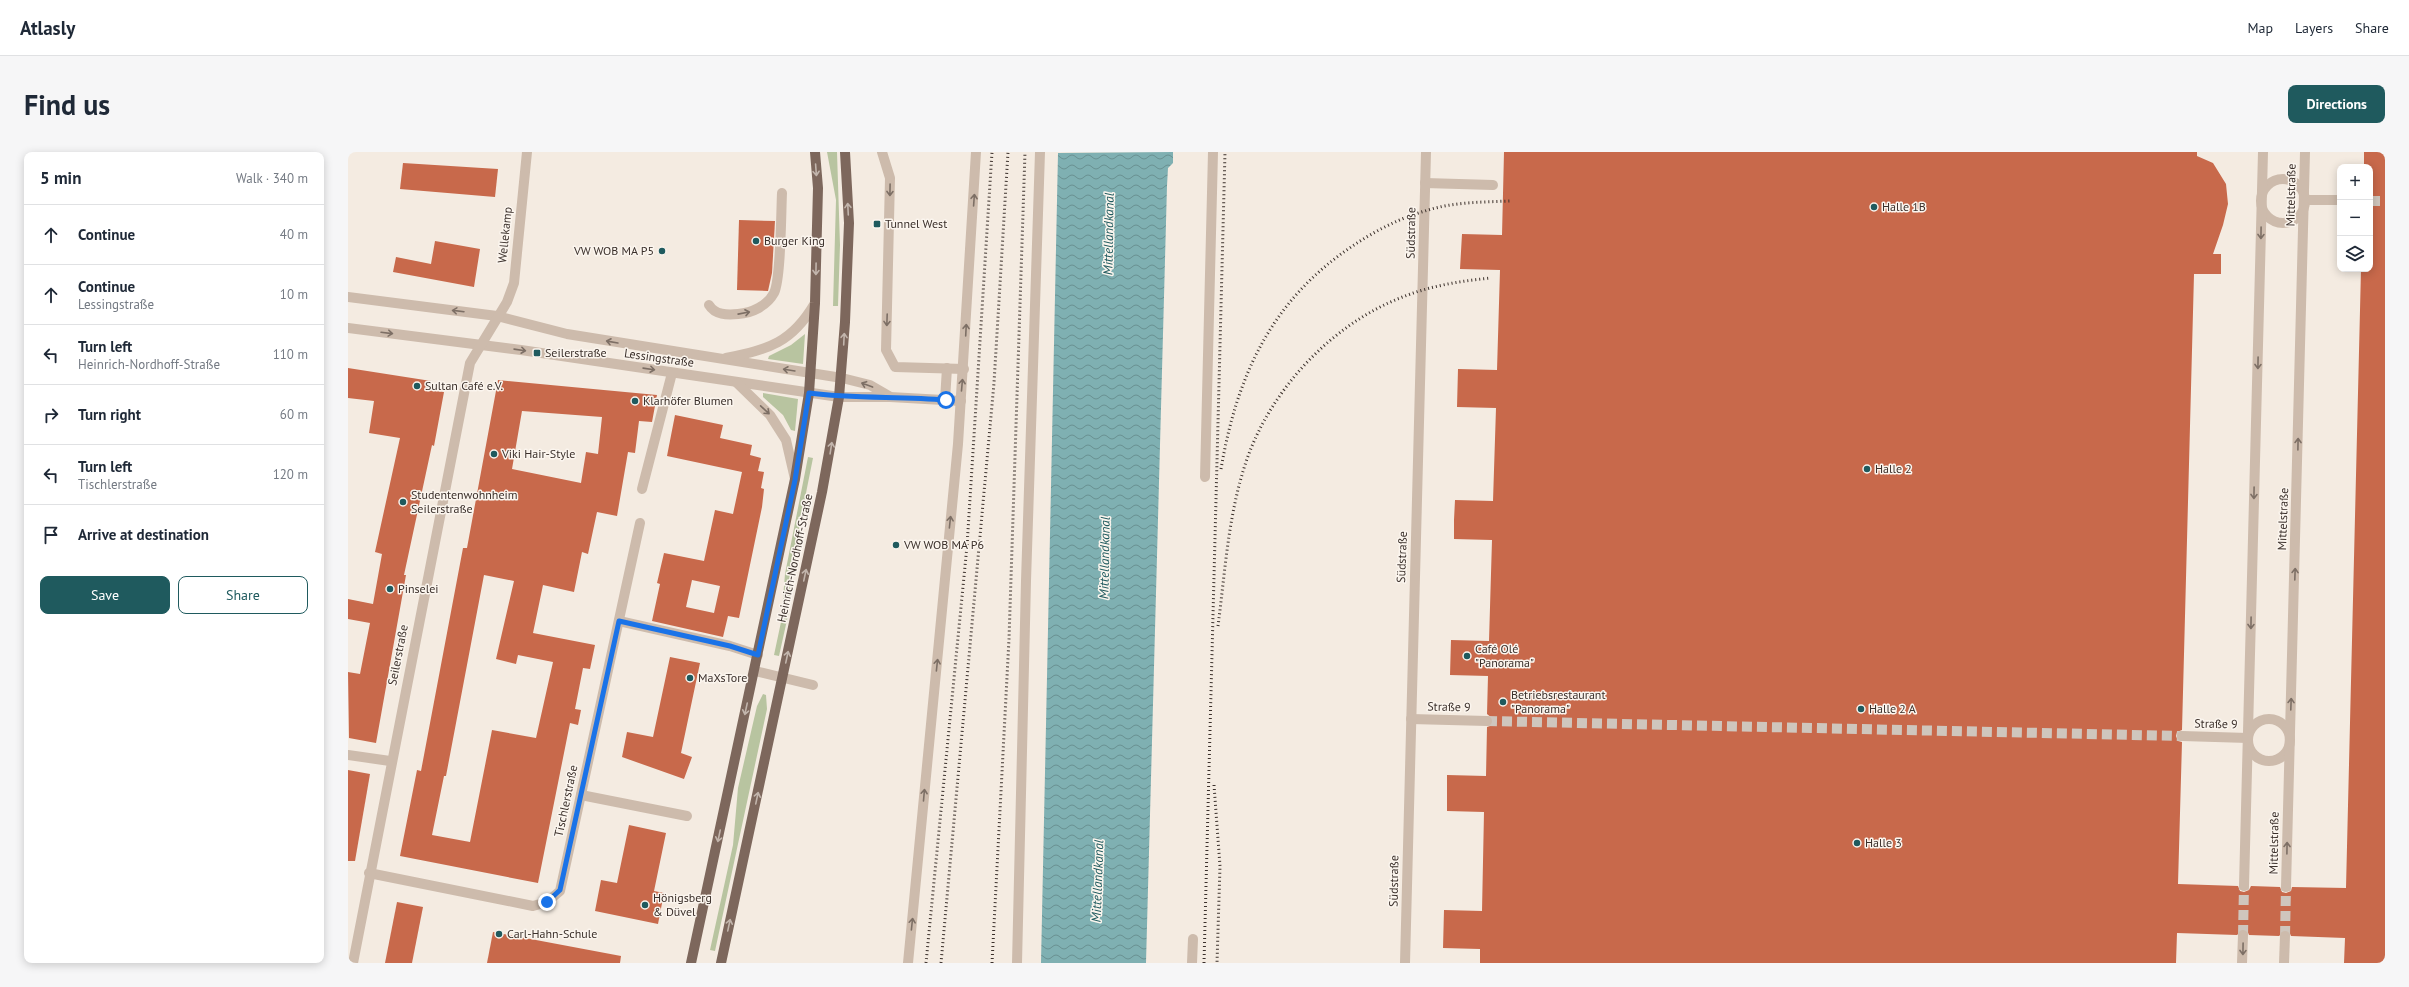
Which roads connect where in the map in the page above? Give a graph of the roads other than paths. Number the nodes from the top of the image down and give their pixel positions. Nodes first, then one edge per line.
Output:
1 (527, 152) edge
2 (815, 152) edge
3 (845, 152) edge
4 (882, 152) edge
5 (976, 152) edge
6 (1040, 152) edge
7 (1213, 152) edge
8 (1426, 152) edge
9 (2263, 152) edge
10 (2305, 152) edge
11 (1425, 183) junction
12 (1493, 185) dead end
13 (782, 193) dead end
14 (2262, 199) junction
15 (2304, 200) junction
16 (2337, 200) edge
17 (348, 297) edge
18 (815, 304) junction
19 (708, 305) dead end
20 (496, 316) junction
21 (348, 328) edge
22 (482, 345) junction
23 (720, 359) junction
24 (947, 368) junction
25 (964, 369) junction
26 (672, 373) junction
27 (811, 374) junction
28 (842, 378) junction
29 (737, 382) junction
30 (809, 393) junction
31 (839, 397) junction
32 (890, 397) junction
33 (946, 400) junction
34 (961, 401) junction
35 (1205, 477) dead end
36 (795, 480) junction
37 (642, 489) dead end
38 (640, 523) dead end
39 (619, 621) junction
40 (758, 655) junction
41 (755, 671) junction
42 (783, 678) junction
43 (813, 685) dead end
44 (1411, 719) junction
45 (1487, 721) tunnel mouth
46 (2182, 736) tunnel mouth
47 (2248, 738) junction
48 (2290, 741) junction
49 (348, 754) edge
50 (390, 761) junction
51 (581, 794) junction
52 (687, 816) dead end
53 (369, 873) junction
54 (2244, 886) tunnel mouth
55 (2286, 887) tunnel mouth
56 (2243, 935) tunnel mouth
57 (2285, 936) tunnel mouth
58 (1193, 939) dead end
59 (353, 963) edge
60 (693, 963) edge
61 (720, 963) edge
62 (908, 963) edge
63 (1017, 963) edge
64 (1192, 963) edge
65 (1405, 963) edge
66 (2242, 963) edge
67 (2284, 963) edge

1 - 20 street, Wellekamp
2 -> 18 main road, Heinrich-Nordhoff-Straße
28 -> 3 main road, Heinrich-Nordhoff-Straße
4 -> 24 street
25 -> 5 street
6 - 63 street
7 - 35 street
8 - 11 street, Südstraße
9 - 14 street
10 - 15 street, Mittelstraße
11 - 12 street
11 - 44 street, Südstraße
19 -> 13 street
14 - 15 street
14 - 15 street
14 -> 47 street
15 - 16 street
48 -> 15 street, Mittelstraße
20 -> 17 street, Lessingstraße
18 - 23 street, Lessingstraße
18 - 27 main road, Heinrich-Nordhoff-Straße
20 - 22 street
23 -> 20 street, Lessingstraße
21 -> 22 street, Lessingstraße
22 -> 26 street, Lessingstraße
22 - 50 street, Seilerstraße
27 -> 23 street, Lessingstraße
24 - 25 street
24 - 33 street
34 -> 25 street
26 - 29 street, Lessingstraße
26 - 37 street
27 - 28 street, Lessingstraße
27 - 30 main road, Heinrich-Nordhoff-Straße
28 - 31 main road, Heinrich-Nordhoff-Straße
32 -> 28 street, Lessingstraße
29 - 30 street, Lessingstraße
29 -> 36 street
30 - 31 street, Lessingstraße
30 - 36 main road, Heinrich-Nordhoff-Straße
31 - 32 street, Lessingstraße
42 -> 31 main road, Heinrich-Nordhoff-Straße
32 - 33 street, Lessingstraße
33 - 34 street, Lessingstraße
62 -> 34 street
36 - 40 main road, Heinrich-Nordhoff-Straße
38 - 39 street, Tischlerstraße
39 - 40 street
39 - 51 street, Tischlerstraße
40 - 41 main road, Heinrich-Nordhoff-Straße
41 - 42 street
41 -> 60 main road, Heinrich-Nordhoff-Straße
42 - 43 street
61 -> 42 main road, Heinrich-Nordhoff-Straße
44 - 45 street, Straße 9
44 - 65 street, Südstraße
46 - 47 street, Straße 9
47 - 48 street
47 - 48 street
47 - 54 street
55 -> 48 street, Mittelstraße
49 - 50 street
50 - 53 street, Seilerstraße
51 - 52 street
51 - 53 street, Tischlerstraße
53 - 59 street, Seilerstraße
56 -> 66 street
57 - 67 street
58 - 64 street

